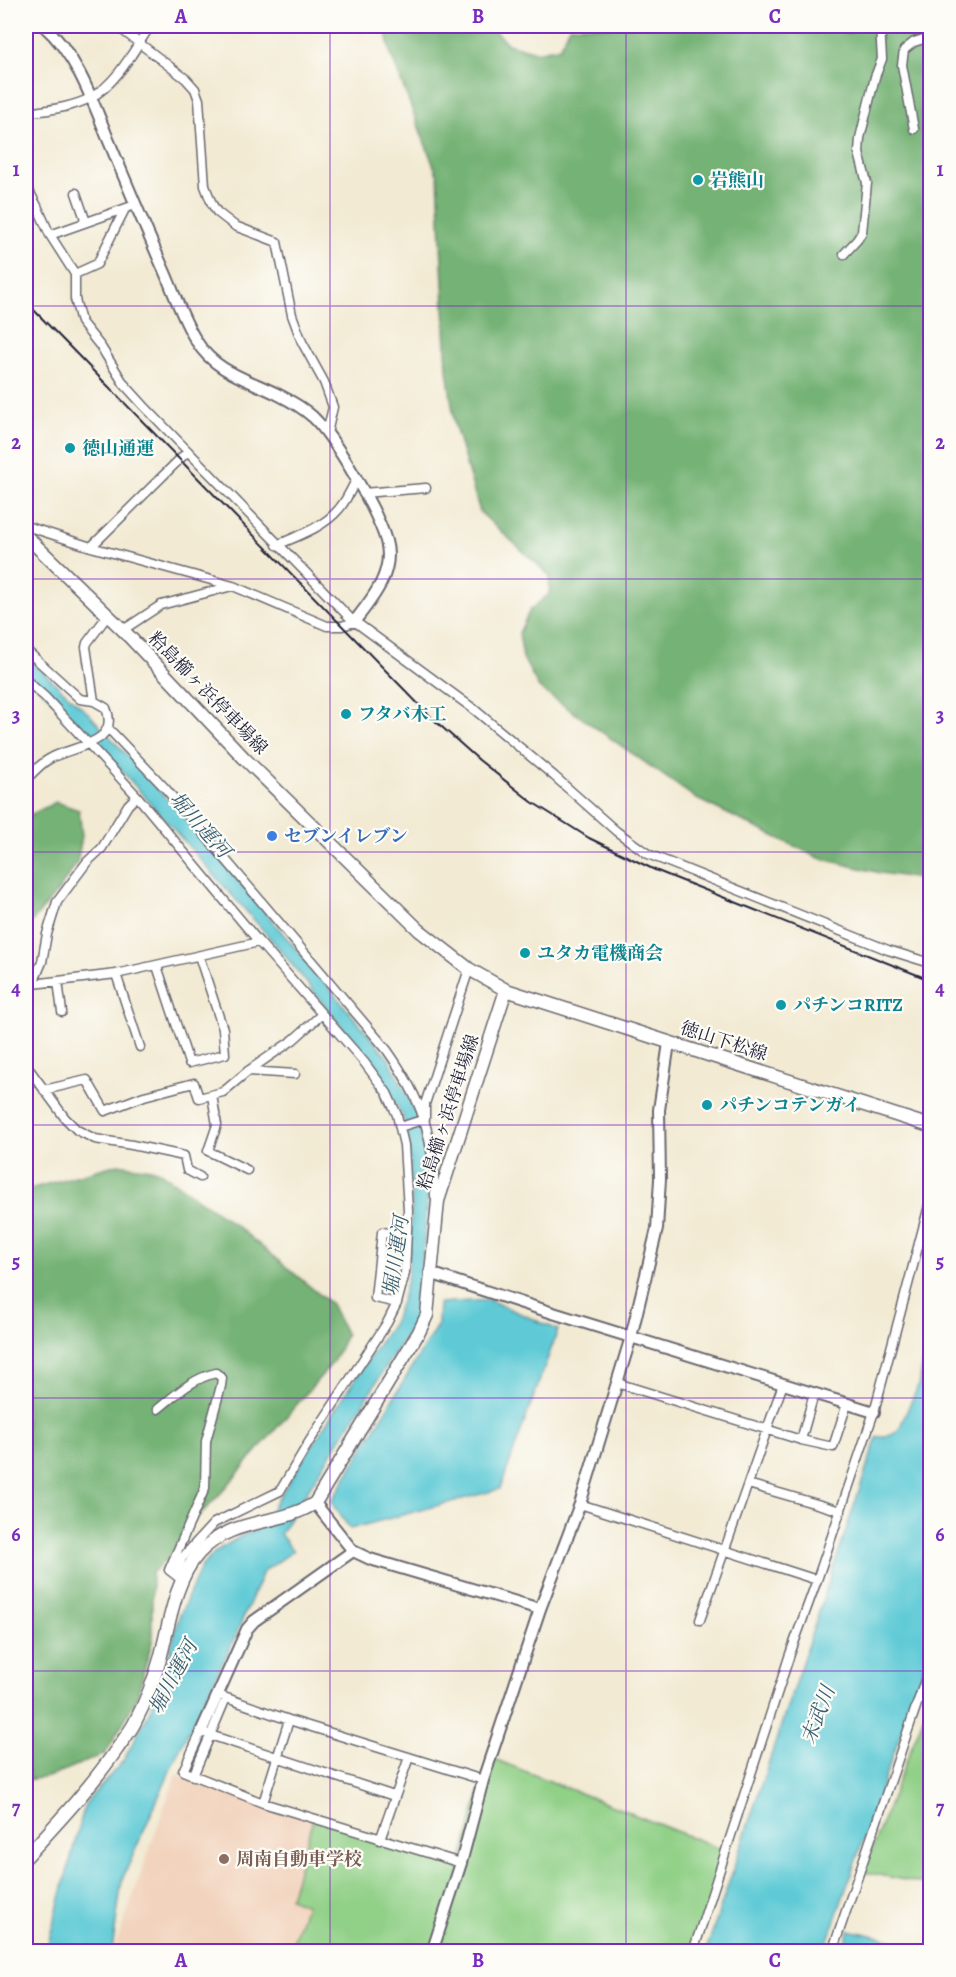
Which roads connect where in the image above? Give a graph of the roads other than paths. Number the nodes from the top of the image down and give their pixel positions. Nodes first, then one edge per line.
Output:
1 (44, 26) edge
2 (117, 26) edge
3 (150, 26) edge
4 (845, 26) edge
5 (861, 26) edge
6 (880, 26) edge
7 (930, 37) edge
8 (138, 43) junction
9 (91, 98) junction
10 (26, 113) edge
11 (914, 129) dead end
12 (26, 186) edge
13 (76, 193) dead end
14 (130, 207) junction
15 (86, 222) junction
16 (50, 235) junction
17 (844, 254) dead end
18 (75, 274) junction
19 (327, 433) junction
20 (188, 451) junction
21 (356, 480) junction
22 (426, 488) dead end
23 (363, 493) junction
24 (26, 526) edge
25 (26, 536) edge
26 (277, 545) junction
27 (91, 547) junction
28 (233, 586) junction
29 (108, 615) junction
30 (354, 622) junction
31 (123, 630) junction
32 (26, 650) edge
33 (26, 680) edge
34 (94, 701) junction
35 (107, 729) junction
36 (91, 744) junction
37 (26, 780) edge
38 (137, 796) junction
39 (259, 942) junction
40 (199, 956) junction
41 (930, 963) edge
42 (157, 966) junction
43 (469, 969) junction
44 (116, 974) junction
45 (58, 981) junction
46 (33, 984) junction
47 (506, 990) junction
48 (26, 1000) edge
49 (62, 1012) dead end
50 (322, 1014) junction
51 (669, 1043) junction
52 (140, 1047) dead end
53 (26, 1065) edge
54 (248, 1071) junction
55 (295, 1074) dead end
56 (44, 1090) junction
57 (212, 1095) junction
58 (423, 1119) junction
59 (402, 1126) junction
60 (930, 1126) edge
61 (247, 1170) dead end
62 (200, 1177) dead end
63 (438, 1201) junction
64 (930, 1202) edge
65 (406, 1235) junction
66 (430, 1273) junction
67 (397, 1303) junction
68 (631, 1336) junction
69 (617, 1383) junction
70 (783, 1384) junction
71 (814, 1394) junction
72 (847, 1404) junction
73 (158, 1409) dead end
74 (874, 1412) junction
75 (767, 1429) junction
76 (801, 1440) junction
77 (748, 1484) junction
78 (579, 1504) junction
79 (311, 1506) junction
80 (841, 1511) junction
81 (724, 1550) junction
82 (353, 1551) junction
83 (179, 1578) junction
84 (817, 1580) junction
85 (540, 1609) junction
86 (700, 1620) dead end
87 (930, 1666) edge
88 (222, 1697) junction
89 (289, 1720) junction
90 (206, 1734) junction
91 (409, 1757) junction
92 (277, 1759) junction
93 (483, 1780) junction
94 (394, 1797) junction
95 (264, 1803) junction
96 (380, 1840) junction
97 (26, 1857) edge
98 (461, 1863) junction
99 (432, 1952) edge
100 (693, 1952) edge
101 (832, 1952) edge

1 - 9 street
2 - 8 street
3 - 8 street
4 - 5 street
6 - 17 street
7 - 11 street
8 - 9 street
8 - 19 street
9 - 10 street
9 - 14 street
12 - 16 street
13 - 15 street
14 - 15 street
14 - 18 street
14 - 19 street
15 - 16 street
16 - 18 street
18 - 20 street
19 - 21 street
20 - 26 street
20 - 27 street
21 - 23 street
21 - 26 street
22 - 23 street
23 - 30 street
24 - 27 street
25 - 29 main road, 粭島櫛ヶ浜停車場線
26 - 30 street
27 - 28 street
28 - 30 street
28 - 31 street
29 - 31 main road, 粭島櫛ヶ浜停車場線
29 - 34 street
30 - 41 street
31 - 43 main road, 粭島櫛ヶ浜停車場線
32 - 34 street
33 - 36 street
34 - 35 street
35 - 36 street
35 - 58 street
36 - 37 street
36 - 38 street
38 - 39 street
38 - 46 street
39 - 40 street
39 - 50 street
40 - 42 street
40 - 42 street
42 - 44 street
43 - 47 main road, 粭島櫛ヶ浜停車場線
43 - 58 street
44 - 45 street
44 - 52 street
45 - 46 street
45 - 49 street
46 - 48 street
47 - 51 main road, 徳山下松線
47 - 63 main road, 粭島櫛ヶ浜停車場線
50 - 54 street
50 - 59 street
51 - 60 main road, 徳山下松線
51 - 68 street
53 - 56 street
54 - 55 street
54 - 57 street
56 - 57 street
56 - 62 street
57 - 61 street
58 - 59 street
58 - 63 street
59 - 65 street
63 - 66 main road, 粭島櫛ヶ浜停車場線
64 - 74 street
65 - 67 street
65 - 67 street
66 - 68 street
66 - 79 main road, 粭島櫛ヶ浜停車場線
67 - 83 street
68 - 69 street
68 - 70 street
69 - 75 street
69 - 78 street
70 - 71 street
70 - 75 street
71 - 72 street
71 - 76 street
72 - 74 street
72 - 76 street
73 - 83 street
74 - 80 street
75 - 76 street
75 - 77 street
77 - 80 street
77 - 81 street
78 - 81 street
78 - 85 street
79 - 82 street
79 - 83 main road
80 - 84 street
81 - 84 street
81 - 86 street
82 - 85 street
82 - 88 street
83 - 97 main road
84 - 100 street
85 - 93 street
87 - 101 street
88 - 89 street
88 - 90 street
89 - 91 street
89 - 92 street
90 - 92 street
90 - 95 street
91 - 93 street
91 - 94 street
92 - 94 street
92 - 95 street
93 - 98 street
94 - 96 street
95 - 96 street
96 - 98 street
98 - 99 street

